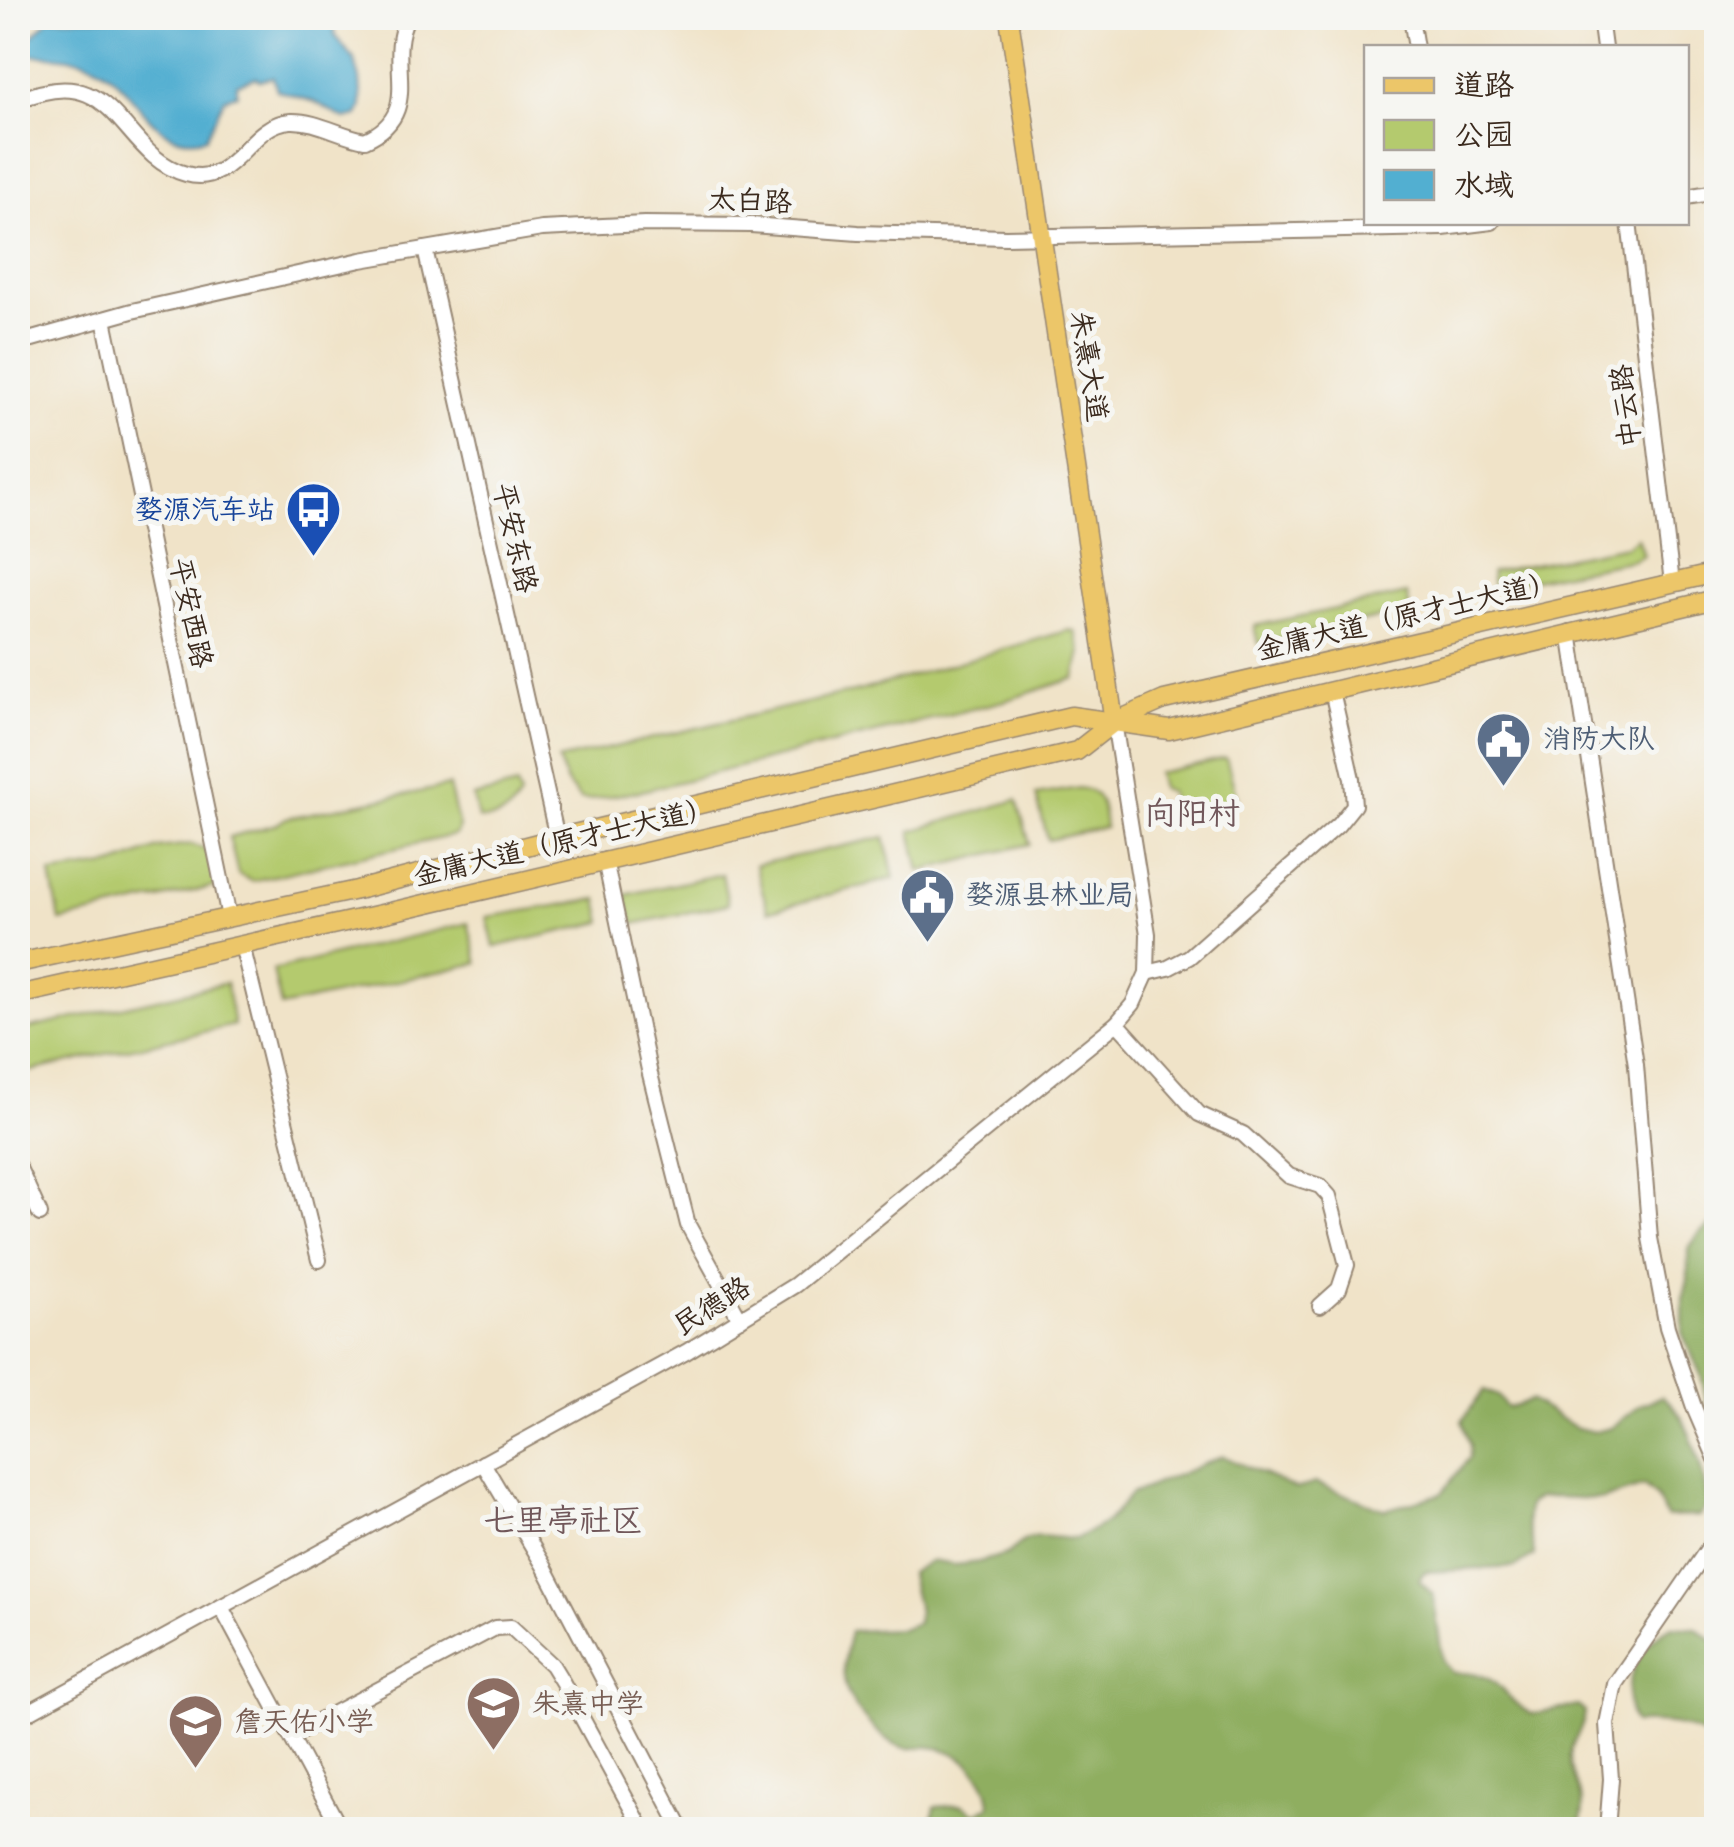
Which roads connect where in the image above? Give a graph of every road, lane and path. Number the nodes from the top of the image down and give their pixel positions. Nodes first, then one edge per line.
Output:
1 (407, 18) edge
2 (1008, 18) edge
3 (1411, 18) edge
4 (1600, 18) edge
5 (1416, 45) edge
6 (1604, 45) edge
7 (18, 101) edge
8 (1716, 192) edge
9 (1689, 196) edge
10 (1442, 225) edge
11 (1629, 225) edge
12 (1040, 234) junction
13 (426, 249) junction
14 (104, 319) junction
15 (18, 343) edge
16 (1716, 573) edge
17 (1672, 583) junction
18 (1716, 599) edge
19 (1570, 632) junction
20 (1332, 690) junction
21 (1114, 722) junction
22 (557, 838) junction
23 (605, 860) junction
24 (229, 917) junction
25 (242, 945) junction
26 (18, 963) edge
27 (1147, 973) junction
28 (18, 995) edge
29 (1117, 1024) junction
30 (18, 1166) edge
31 (40, 1214) dead end
32 (319, 1260) dead end
33 (1320, 1306) dead end
34 (740, 1319) junction
35 (1716, 1459) edge
36 (483, 1463) junction
37 (1716, 1537) edge
38 (221, 1607) junction
39 (18, 1718) edge
40 (292, 1735) junction
41 (341, 1830) edge
42 (643, 1830) edge
43 (682, 1830) edge
44 (1607, 1830) edge

1 - 7 street
2 - 12 main road, 朱熹大道
3 - 5 street
4 - 6 street
8 - 9 street
10 - 12 street, 太白路
11 - 17 street, 中云路
12 - 13 street, 太白路
12 - 21 main road, 朱熹大道
13 - 14 street, 太白路
13 - 22 street, 平安东路
14 - 15 street, 太白路
14 - 24 street, 平安西路
16 - 17 main road, 金庸大道（原才士大道）
17 - 21 main road, 金庸大道（原才士大道）
18 - 19 main road, 金庸大道（原才士大道）
19 - 20 main road, 金庸大道（原才士大道）
19 - 35 street
20 - 21 main road, 金庸大道（原才士大道）
20 - 27 street
21 - 22 main road, 金庸大道（原才士大道）
21 - 23 main road, 金庸大道（原才士大道）
21 - 27 street, 民德路
22 - 24 main road, 金庸大道（原才士大道）
23 - 25 main road, 金庸大道（原才士大道）
23 - 34 street
24 - 26 main road, 金庸大道（原才士大道）
25 - 28 main road, 金庸大道（原才士大道）
25 - 32 street
27 - 29 street, 民德路
29 - 33 street
29 - 34 street, 民德路
30 - 31 street
34 - 36 street, 民德路
36 - 38 street, 民德路
36 - 43 street
37 - 44 street
38 - 39 street, 民德路
38 - 40 street
40 - 41 street
40 - 42 street

